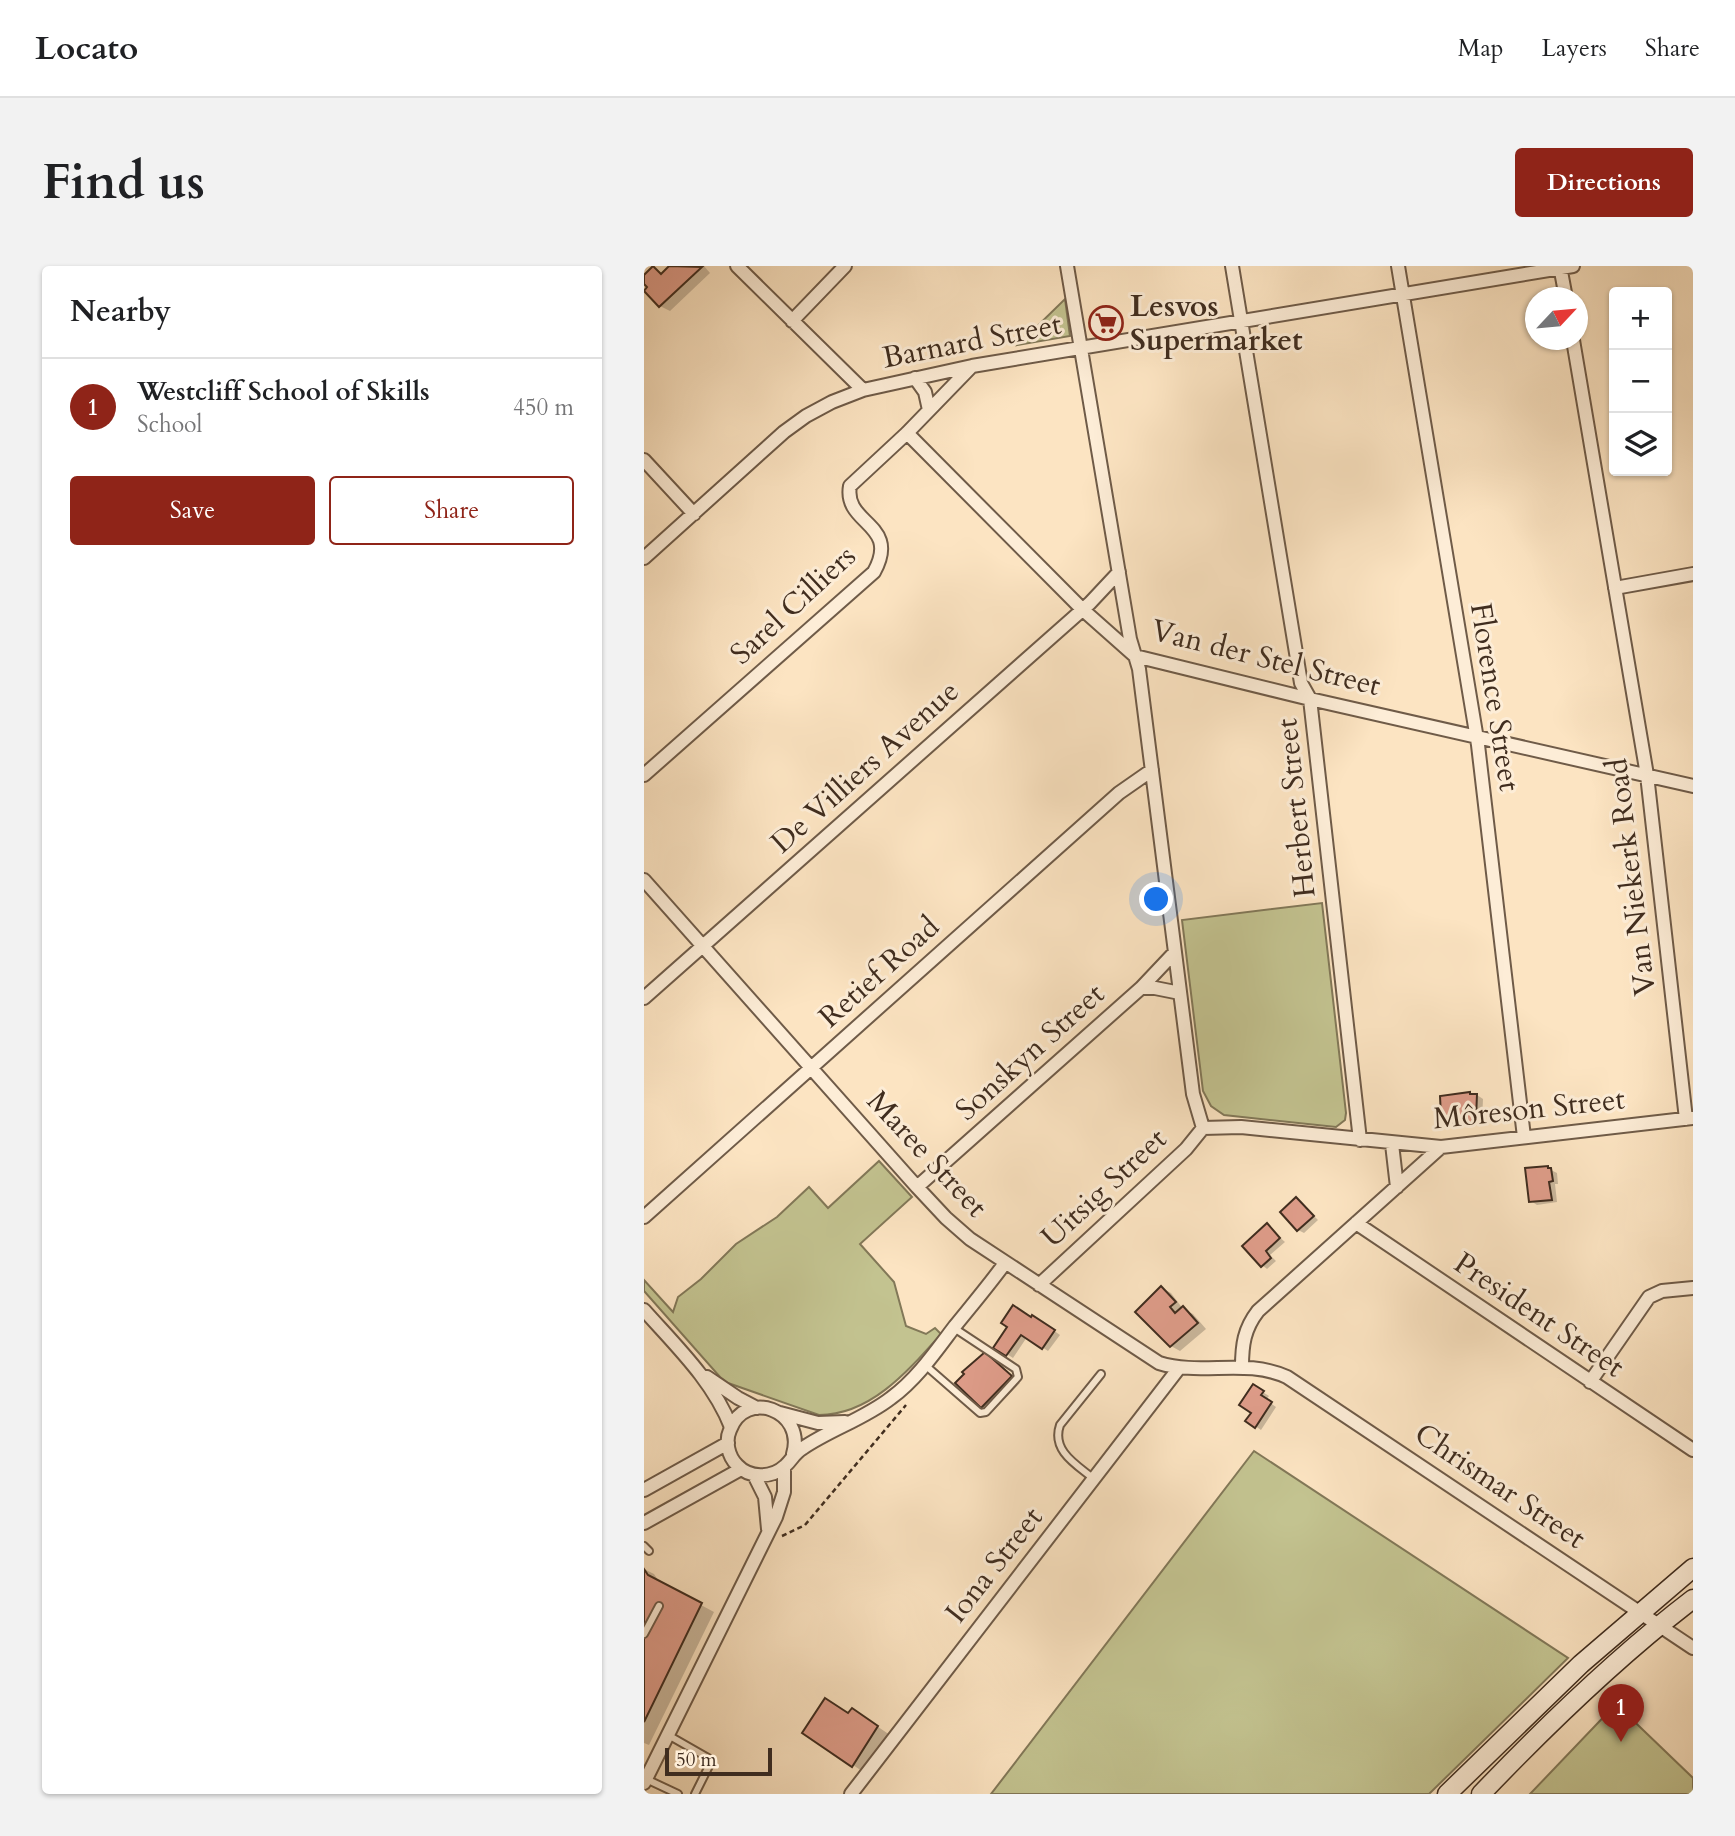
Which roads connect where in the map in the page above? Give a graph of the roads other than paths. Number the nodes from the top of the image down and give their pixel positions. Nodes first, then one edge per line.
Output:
1 (737, 266) edge
2 (845, 266) edge
3 (1067, 266) edge
4 (1232, 266) edge
5 (1398, 266) edge
6 (1565, 267) edge
7 (1566, 287) edge
8 (1402, 294) junction
9 (792, 321) junction
10 (1241, 322) junction
11 (1080, 347) junction
12 (1575, 350) edge
13 (972, 366) junction
14 (915, 379) junction
15 (863, 390) junction
16 (929, 410) junction
17 (907, 433) junction
18 (644, 460) edge
19 (694, 514) junction
20 (644, 558) edge
21 (1119, 572) junction
22 (1693, 575) edge
23 (1615, 587) junction
24 (1082, 609) junction
25 (1135, 656) junction
26 (1310, 699) junction
27 (1476, 735) junction
28 (1152, 770) junction
29 (644, 775) edge
30 (1647, 775) junction
31 (1693, 786) edge
32 (644, 880) edge
33 (702, 946) junction
34 (1175, 952) junction
35 (1178, 977) junction
36 (1141, 989) junction
37 (1180, 993) junction
38 (644, 998) edge
39 (811, 1067) junction
40 (1689, 1119) edge
41 (1203, 1128) junction
42 (1524, 1138) junction
43 (1360, 1140) junction
44 (1392, 1143) junction
45 (1441, 1147) junction
46 (917, 1187) junction
47 (1397, 1187) junction
48 (644, 1217) edge
49 (1356, 1223) junction
50 (1004, 1263) junction
51 (1039, 1284) junction
52 (1693, 1288) edge
53 (644, 1310) edge
54 (954, 1328) junction
55 (693, 1365) junction
56 (925, 1365) junction
57 (1242, 1367) junction
58 (1179, 1368) junction
59 (1275, 1372) joint
60 (1101, 1374) dead end
61 (1590, 1382) junction
62 (757, 1408) junction
63 (780, 1413) junction
64 (852, 1421) junction
65 (731, 1427) junction
66 (728, 1443) junction
67 (1693, 1450) edge
68 (793, 1454) junction
69 (784, 1467) junction
70 (741, 1469) junction
71 (754, 1475) junction
72 (1094, 1479) junction
73 (644, 1490) edge
74 (644, 1523) edge
75 (773, 1534) junction
76 (1693, 1568) edge
77 (1693, 1599) edge
78 (659, 1606) dead end
79 (1640, 1611) junction
80 (1659, 1625) junction
81 (644, 1633) edge
82 (1693, 1648) edge
83 (668, 1735) junction
84 (645, 1781) edge
85 (678, 1794) edge
86 (695, 1794) edge
87 (851, 1794) edge
88 (1447, 1794) edge
89 (1481, 1794) edge

1 - 9 street
2 - 9 street
3 - 11 street
4 - 10 street, Herbert Street
5 - 8 street, Florence Street
6 - 7 street
6 - 8 street, Barnard Street
8 - 10 street, Barnard Street
8 - 27 street, Florence Street
9 - 15 street
10 - 11 street, Barnard Street
10 - 26 street, Herbert Street
11 - 13 street, Barnard Street
11 - 21 street
12 - 23 street, Van Niekerk Road
13 - 14 street, Barnard Street
13 - 16 street, Sarel Cilliers
14 - 15 street, Barnard Street
14 - 16 street
15 - 19 street, Barnard Street
16 - 17 street, Sarel Cilliers
17 - 24 street, Van der Stel Street
17 - 29 street, Sarel Cilliers
18 - 19 street
19 - 20 street, Barnard Street
21 - 24 street, De Villiers Avenue
21 - 25 street
22 - 23 street
23 - 30 street, Van Niekerk Road
24 - 25 street, Van der Stel Street
24 - 33 street, De Villiers Avenue
25 - 26 street, Van der Stel Street
25 - 28 street
26 - 27 street, Van der Stel Street
26 - 43 street, Herbert Street
27 - 30 street, Van der Stel Street
27 - 42 street, Florence Street
28 - 34 street
28 - 39 street, Retief Road
30 - 31 street, Van der Stel Street
30 - 40 street, Van Niekerk Road
32 - 33 street, Maree Street
33 - 38 street, De Villiers Avenue
33 - 39 street, Maree Street
34 - 35 street
34 - 36 street, Sonskyn Street
35 - 36 street
35 - 37 street
36 - 37 street
36 - 46 street, Sonskyn Street
37 - 41 street
39 - 46 street, Maree Street
39 - 48 street, Retief Road
40 - 42 street, Môreson Street
41 - 43 street, Môreson Street
41 - 51 street, Uitsig Street
42 - 45 street, Môreson Street
43 - 44 street, Môreson Street
44 - 45 street, Môreson Street
44 - 47 street
45 - 47 street
46 - 50 street, Maree Street
47 - 49 street
49 - 57 street
49 - 61 street, President Street
50 - 51 street, Maree Street
50 - 54 street
51 - 58 street, Maree Street
52 - 61 street
53 - 55 street
54 - 56 street
54 - 56 lane
55 - 62 street
55 - 65 street
56 - 64 street
57 - 58 street, Maree Street
57 - 59 street, Maree Street
58 - 72 street, Iona Street
59 - 79 street, Chrismar Street
60 - 72 lane
61 - 67 street, President Street
62 - 63 street
62 - 65 street
63 - 64 street
63 - 68 street
64 - 68 street
65 - 66 street
66 - 70 street
66 - 73 street
68 - 69 street
69 - 71 street
69 - 75 street
70 - 71 street
70 - 74 street
71 - 75 street
72 - 87 street, Iona Street
75 - 83 street
76 - 79 main road
77 - 80 main road
78 - 81 lane
79 - 80 street, Chrismar Street
79 - 88 main road
80 - 82 street, Chrismar Street
80 - 89 main road
83 - 84 street
83 - 86 lane
84 - 85 lane

